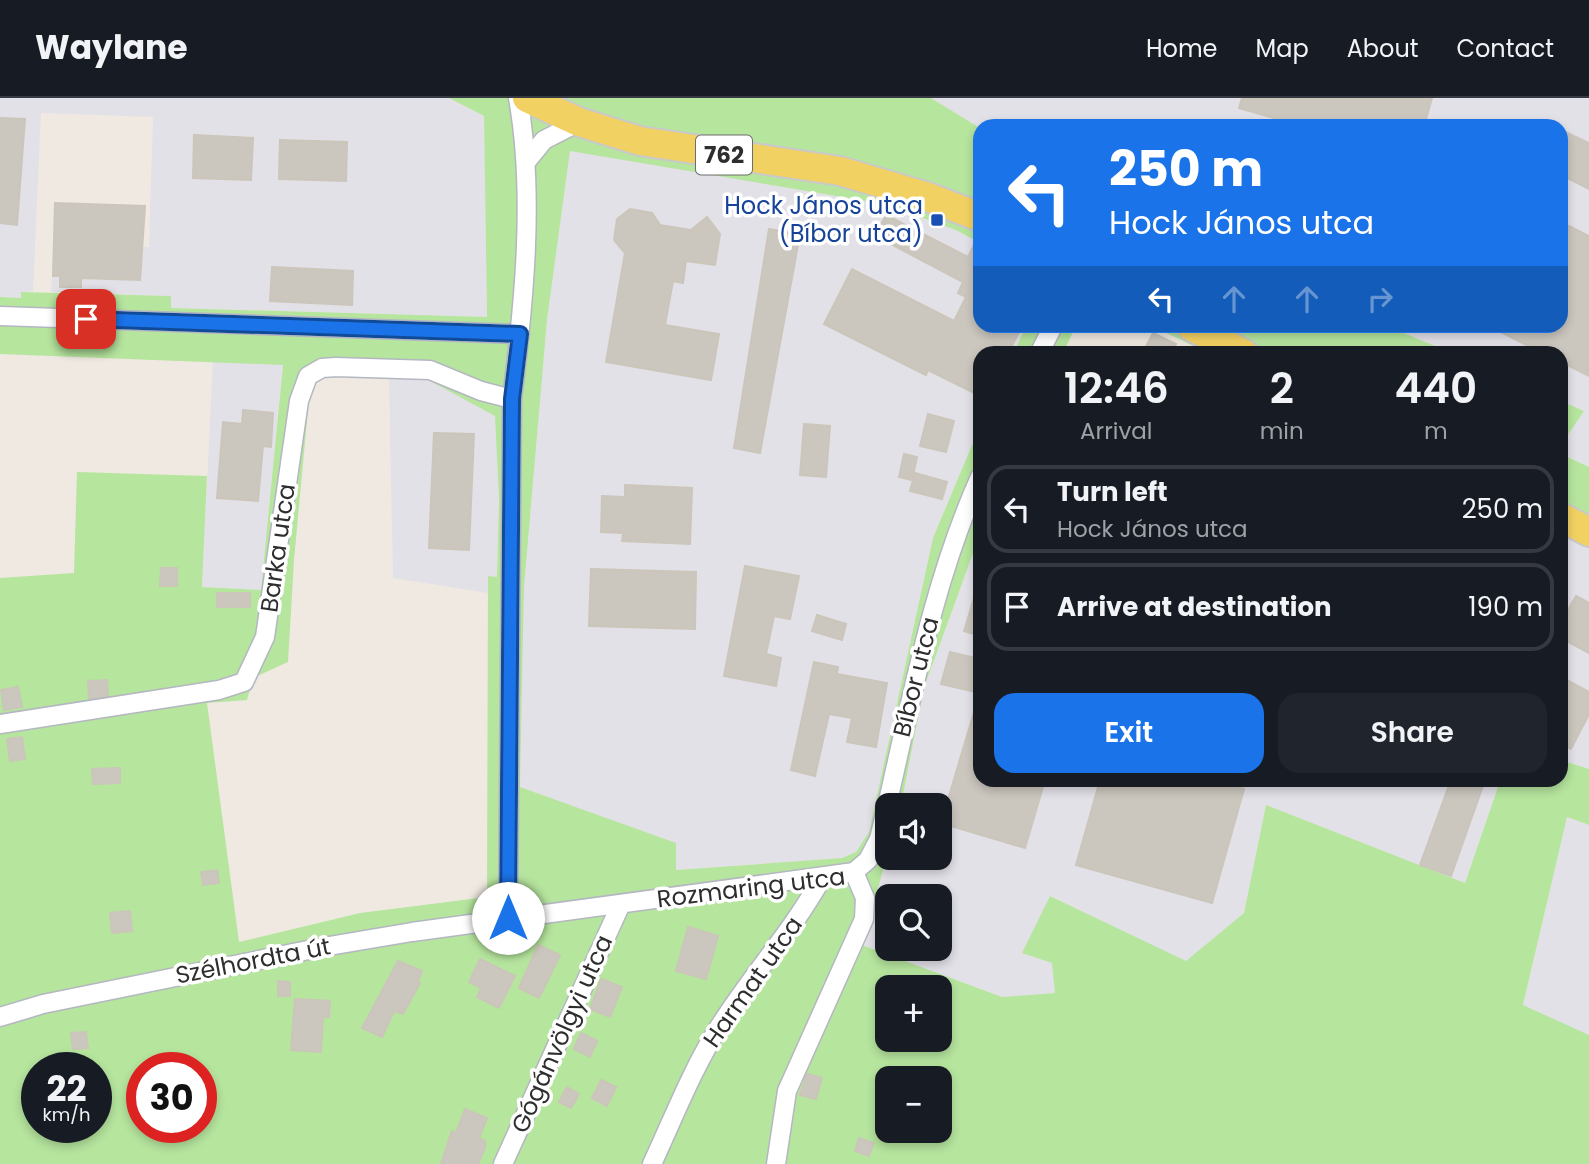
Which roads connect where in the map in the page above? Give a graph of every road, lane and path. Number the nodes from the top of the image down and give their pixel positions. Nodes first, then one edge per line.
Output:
1 (518, 98) edge
2 (527, 98) edge
3 (579, 122) junction
4 (526, 162) junction
5 (973, 214) edge
6 (0, 316) edge
7 (1204, 333) edge
8 (520, 334) junction
9 (1229, 346) edge
10 (512, 399) junction
11 (973, 493) edge
12 (1568, 521) edge
13 (1589, 532) edge
14 (0, 724) edge
15 (854, 873) junction
16 (822, 878) junction
17 (621, 904) junction
18 (508, 918) junction
19 (0, 1017) edge
20 (503, 1164) edge
21 (652, 1164) edge
22 (776, 1164) edge

1 - 4 street
2 - 3 main road, 762
3 - 4 street
3 - 5 main road, 762
4 - 8 street
6 - 8 street
7 - 9 main road
8 - 10 street
10 - 14 street, Barka utca
10 - 18 street
11 - 15 street, Bíbor utca
12 - 13 main road
15 - 16 street, Rozmaring utca
15 - 22 street, Rozmaring utca
16 - 17 street, Rozmaring utca
16 - 21 street, Harmat utca
17 - 18 street, Rozmaring utca
17 - 20 street, Gógánvölgyi utca
18 - 19 street, Szélhordta út

